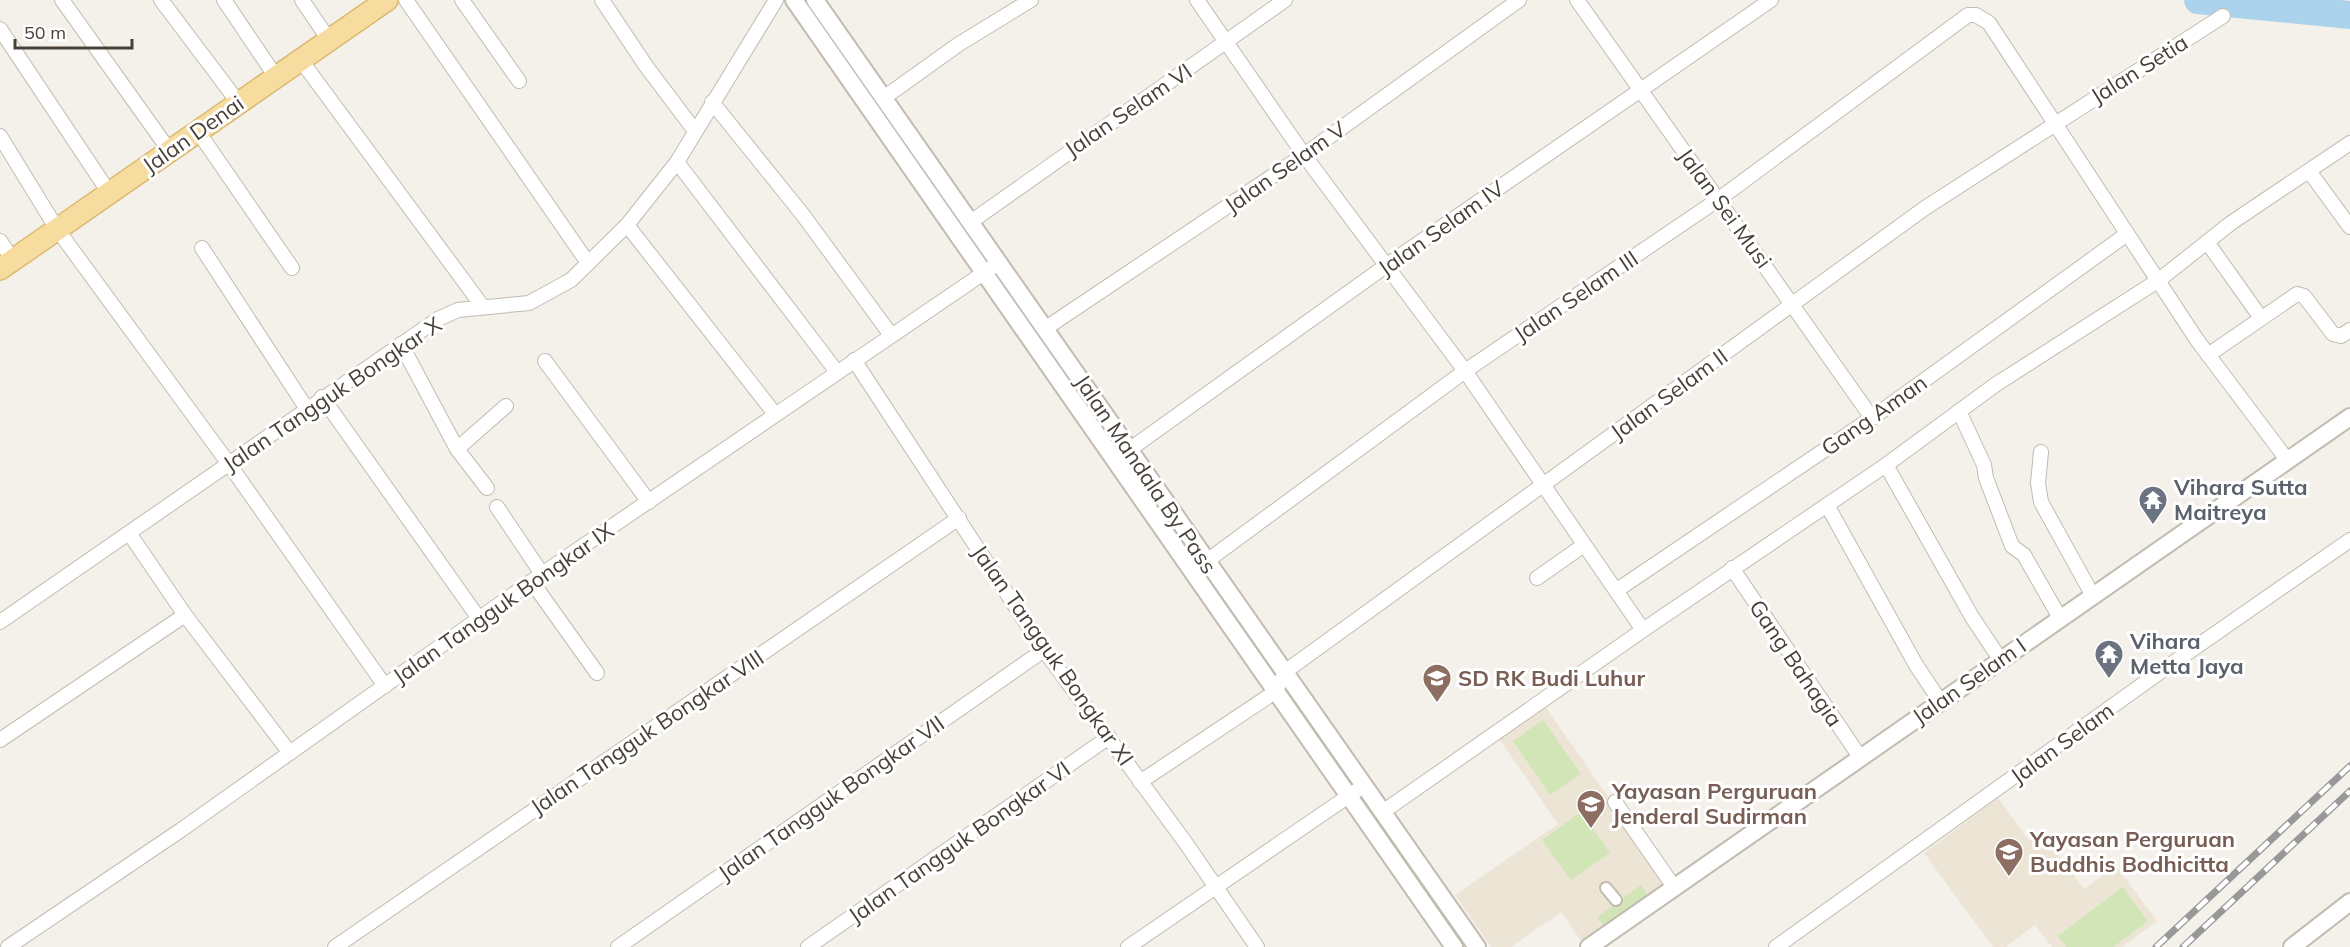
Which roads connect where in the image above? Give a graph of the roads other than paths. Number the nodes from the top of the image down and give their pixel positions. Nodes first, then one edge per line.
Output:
1 (62, 0) edge
2 (161, 0) edge
3 (224, 0) edge
4 (302, 0) edge
5 (387, 0) edge
6 (406, 0) edge
7 (462, 0) edge
8 (602, 0) edge
9 (776, 0) edge
10 (794, 0) edge
11 (815, 0) edge
12 (1031, 0) edge
13 (1197, 0) edge
14 (1285, 0) edge
15 (1519, 0) edge
16 (1578, 0) edge
17 (1771, 0) edge
18 (2223, 16) dead end
19 (0, 28) edge
20 (329, 40) junction
21 (1227, 43) junction
22 (300, 59) junction
23 (276, 77) junction
24 (519, 81) dead end
25 (1640, 91) junction
26 (885, 97) junction
27 (238, 102) junction
28 (712, 102) junction
29 (2055, 122) junction
30 (197, 130) junction
31 (695, 131) junction
32 (0, 136) edge
33 (2350, 143) edge
34 (169, 150) junction
35 (1304, 154) junction
36 (677, 162) junction
37 (2309, 171) junction
38 (110, 194) junction
39 (1719, 199) junction
40 (972, 221) junction
41 (627, 225) junction
42 (2350, 227) edge
43 (57, 229) junction
44 (2127, 234) junction
45 (0, 241) edge
46 (2207, 242) junction
47 (202, 248) dead end
48 (1000, 262) junction
49 (588, 263) junction
50 (6, 264) edge
51 (1387, 265) junction
52 (292, 268) dead end
53 (984, 273) junction
54 (2158, 280) junction
55 (1793, 303) junction
56 (483, 307) junction
57 (2260, 318) junction
58 (1046, 328) junction
59 (2350, 330) edge
60 (891, 335) junction
61 (401, 344) junction
62 (2208, 355) junction
63 (854, 360) junction
64 (545, 361) dead end
65 (1466, 371) junction
66 (837, 372) junction
67 (322, 397) junction
68 (506, 406) dead end
69 (307, 409) junction
70 (1959, 411) junction
71 (775, 414) junction
72 (2350, 417) edge
73 (1872, 418) junction
74 (457, 448) junction
75 (1130, 448) junction
76 (2041, 452) dead end
77 (1115, 459) junction
78 (2288, 461) junction
79 (229, 464) junction
80 (1886, 465) junction
81 (1545, 485) junction
82 (487, 488) dead end
83 (650, 502) junction
84 (1827, 504) junction
85 (497, 507) dead end
86 (959, 518) junction
87 (129, 533) junction
88 (2350, 540) edge
89 (1584, 545) junction
90 (1206, 562) junction
91 (1732, 568) junction
92 (1192, 572) junction
93 (537, 578) junction
94 (1537, 578) dead end
95 (1617, 590) junction
96 (2092, 596) junction
97 (185, 615) junction
98 (2060, 618) junction
99 (480, 620) junction
100 (0, 622) edge
101 (1643, 630) junction
102 (1044, 650) junction
103 (2000, 659) junction
104 (1286, 671) junction
105 (597, 673) dead end
106 (386, 686) junction
107 (1275, 692) junction
108 (1940, 700) junction
109 (1109, 736) junction
110 (0, 740) edge
111 (290, 753) junction
112 (1860, 757) junction
113 (1140, 782) junction
114 (1365, 785) junction
115 (1349, 796) junction
116 (1615, 801) dead end
117 (1384, 811) junction
118 (1216, 886) junction
119 (1674, 886) junction
120 (1606, 888) dead end
121 (1616, 900) dead end
122 (2350, 902) edge
123 (8, 947) edge
124 (335, 947) edge
125 (618, 947) edge
126 (808, 947) edge
127 (1128, 947) edge
128 (1257, 947) edge
129 (1454, 947) edge
130 (1477, 947) edge
131 (1589, 947) edge
132 (1776, 947) edge
133 (2292, 947) edge

1 - 34 street
2 - 27 street
3 - 23 street
4 - 20 street
5 - 20 main road, Jalan Denai
6 - 49 street
7 - 24 street
8 - 31 street
9 - 28 street, Jalan Tangguk Bongkar X
10 - 53 street, Jalan Mandala By Pass
11 - 26 street, Jalan Mandala By Pass
12 - 26 street
13 - 21 street
14 - 21 street, Jalan Selam VI
15 - 35 street, Jalan Selam V
16 - 25 street, Jalan Sei Musi
17 - 25 street, Jalan Selam IV
18 - 29 street, Jalan Setia
19 - 38 street
20 - 22 main road, Jalan Denai
21 - 35 street
21 - 40 street, Jalan Selam VI
22 - 23 main road, Jalan Denai
22 - 56 street
23 - 27 main road, Jalan Denai
25 - 39 street, Jalan Sei Musi
25 - 51 street, Jalan Selam IV
26 - 40 street, Jalan Mandala By Pass
27 - 30 main road, Jalan Denai
28 - 31 street, Jalan Tangguk Bongkar X
28 - 60 street
29 - 39 street, Jalan Selam III
29 - 44 street
29 - 55 street, Jalan Selam II
30 - 34 main road, Jalan Denai
30 - 52 street
31 - 36 street, Jalan Tangguk Bongkar X
32 - 43 street
33 - 37 street
34 - 38 main road, Jalan Denai
35 - 51 street
35 - 58 street, Jalan Selam V
36 - 41 street, Jalan Tangguk Bongkar X
36 - 66 street
37 - 42 street
37 - 46 street
38 - 43 main road, Jalan Denai
39 - 55 street, Jalan Sei Musi
39 - 65 street, Jalan Selam III
40 - 48 street, Jalan Mandala By Pass
41 - 49 street, Jalan Tangguk Bongkar X
41 - 71 street
43 - 50 main road, Jalan Denai
43 - 79 street
44 - 54 street
44 - 73 street, Gang Aman
45 - 50 street
46 - 54 street
46 - 57 street
47 - 69 street
48 - 53 street, Jalan Tangguk Bongkar IX
48 - 58 street, Jalan Mandala By Pass
49 - 56 street, Jalan Tangguk Bongkar X
51 - 65 street
51 - 75 street, Jalan Selam IV
53 - 60 street, Jalan Tangguk Bongkar IX
53 - 77 street, Jalan Mandala By Pass
54 - 62 street
54 - 70 street
55 - 73 street, Jalan Sei Musi
55 - 81 street, Jalan Selam II
56 - 61 street, Jalan Tangguk Bongkar X
57 - 59 street
57 - 62 street
58 - 75 street, Jalan Mandala By Pass
60 - 63 street, Jalan Tangguk Bongkar IX
61 - 67 street, Jalan Tangguk Bongkar X
61 - 74 street
62 - 78 street
63 - 66 street, Jalan Tangguk Bongkar IX
63 - 86 street, Jalan Tangguk Bongkar XI
64 - 83 street
65 - 81 street
65 - 90 street, Jalan Selam III
66 - 71 street, Jalan Tangguk Bongkar IX
67 - 69 street, Jalan Tangguk Bongkar X
67 - 99 street
68 - 74 street
69 - 79 street, Jalan Tangguk Bongkar X
70 - 80 street
70 - 98 street
71 - 83 street, Jalan Tangguk Bongkar IX
72 - 78 street, Jalan Selam I
73 - 95 street, Gang Aman
74 - 82 street
75 - 77 street, Jalan Selam IV
75 - 90 street, Jalan Mandala By Pass
76 - 96 street
77 - 92 street, Jalan Mandala By Pass
78 - 96 street, Jalan Selam I
79 - 87 street, Jalan Tangguk Bongkar X
79 - 106 street
80 - 84 street
80 - 103 street
81 - 89 street
81 - 104 street, Jalan Selam II
83 - 93 street, Jalan Tangguk Bongkar IX
84 - 91 street
84 - 108 street
85 - 93 street
86 - 102 street, Jalan Tangguk Bongkar XI
86 - 124 street, Jalan Tangguk Bongkar VIII
87 - 97 street
87 - 100 street, Jalan Tangguk Bongkar X
88 - 132 street, Jalan Selam
89 - 94 street
89 - 95 street
90 - 92 street, Jalan Selam III
90 - 104 street, Jalan Mandala By Pass
91 - 101 street
91 - 112 street, Gang Bahagia
92 - 107 street, Jalan Mandala By Pass
93 - 99 street, Jalan Tangguk Bongkar IX
93 - 105 street
95 - 101 street
96 - 98 street, Jalan Selam I
97 - 110 street
97 - 111 street
98 - 103 street, Jalan Selam I
99 - 106 street, Jalan Tangguk Bongkar IX
101 - 117 street
102 - 109 street, Jalan Tangguk Bongkar XI
102 - 125 street, Jalan Tangguk Bongkar VII
103 - 108 street, Jalan Selam I
104 - 107 street
104 - 114 street, Jalan Mandala By Pass
106 - 111 street, Jalan Tangguk Bongkar IX
107 - 113 street
107 - 115 street, Jalan Mandala By Pass
108 - 112 street, Jalan Selam I
109 - 113 street, Jalan Tangguk Bongkar XI
109 - 126 street, Jalan Tangguk Bongkar VI
111 - 123 street, Jalan Tangguk Bongkar IX
112 - 119 street, Jalan Selam I
113 - 118 street, Jalan Tangguk Bongkar XI
114 - 115 street
114 - 117 street, Jalan Mandala By Pass
115 - 118 street
115 - 129 street, Jalan Mandala By Pass
116 - 119 street
117 - 130 street, Jalan Mandala By Pass
118 - 127 street
118 - 128 street, Jalan Tangguk Bongkar XI
119 - 131 street, Jalan Selam I
120 - 121 street
122 - 133 street

